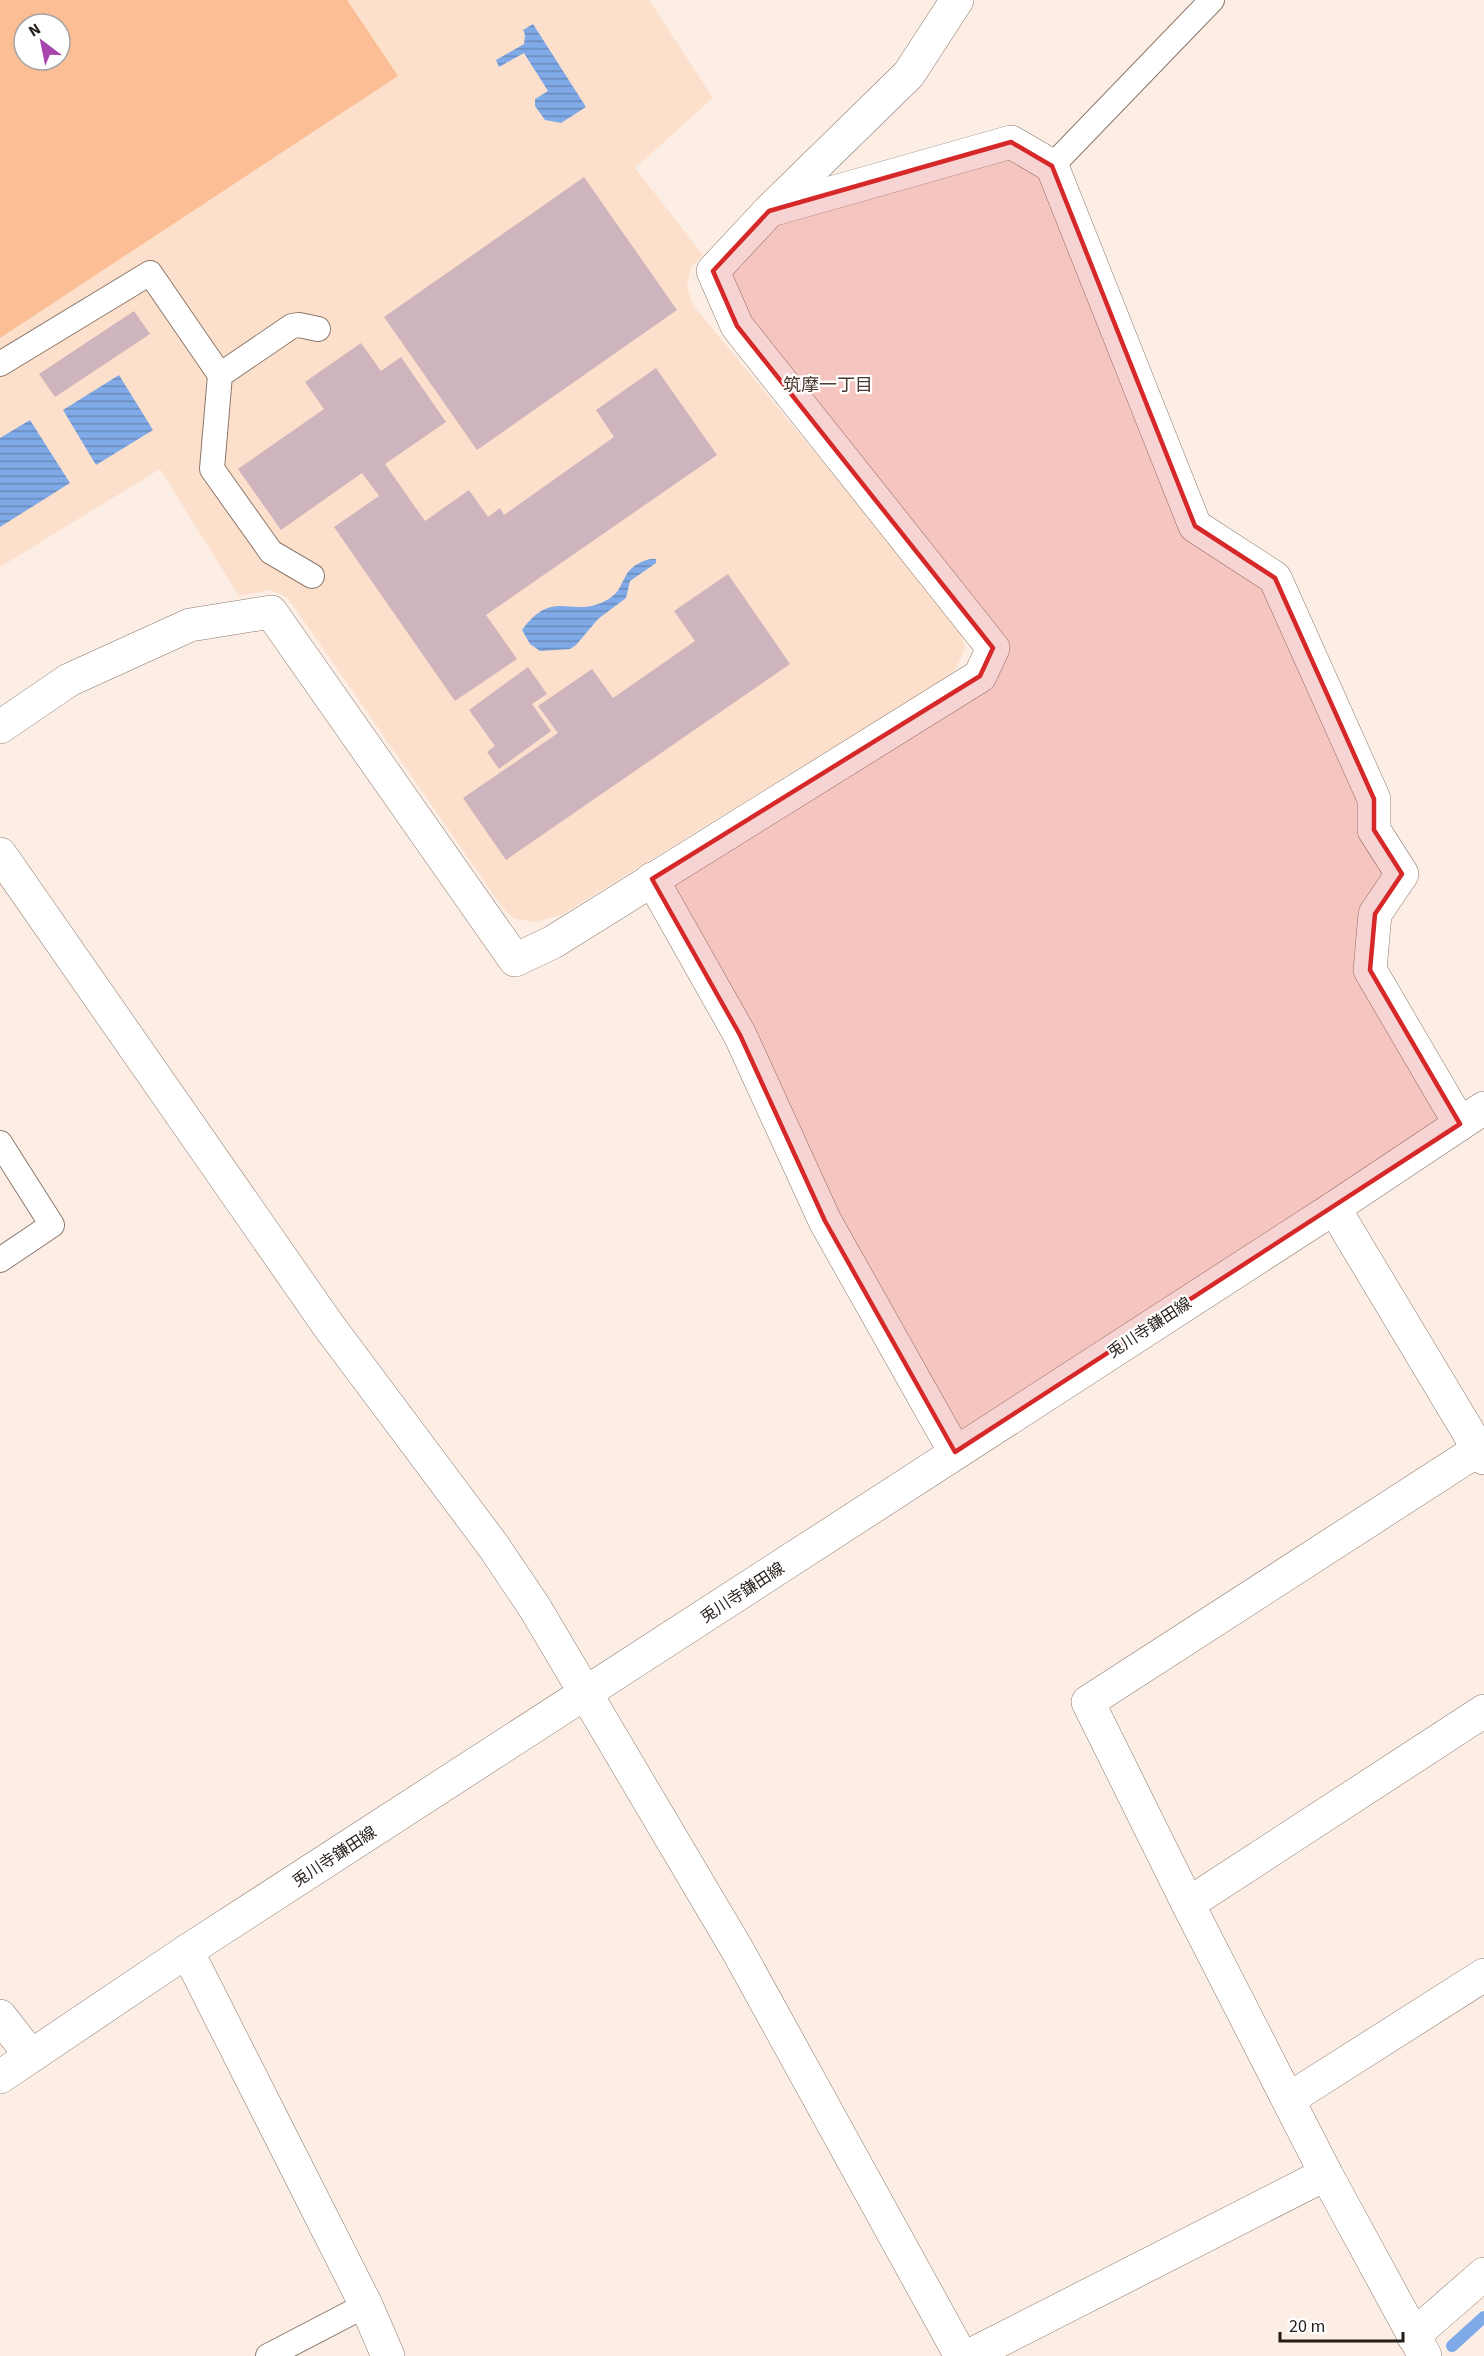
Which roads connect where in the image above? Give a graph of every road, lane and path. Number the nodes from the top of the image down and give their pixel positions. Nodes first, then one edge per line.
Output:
1 (957, 0) edge
2 (1212, 0) edge
3 (1052, 166) junction
4 (769, 211) junction
5 (318, 329) dead end
6 (0, 364) edge
7 (220, 375) junction
8 (312, 576) dead end
9 (0, 727) edge
10 (0, 854) edge
11 (652, 879) junction
12 (1472, 1116) edge
13 (0, 1143) edge
14 (1334, 1208) junction
15 (0, 1260) edge
16 (1482, 1451) edge
17 (955, 1452) junction
18 (586, 1693) junction
19 (1484, 1711) edge
20 (1188, 1905) junction
21 (187, 1951) junction
22 (1484, 1975) edge
23 (0, 2016) edge
24 (31, 2056) junction
25 (0, 2077) edge
26 (1289, 2099) junction
27 (1326, 2174) junction
28 (1484, 2274) edge
29 (366, 2305) junction
30 (1419, 2346) edge
31 (268, 2356) edge
32 (388, 2356) edge
33 (961, 2356) edge
34 (969, 2356) edge

1 - 4 street
2 - 3 lane
3 - 4 street
3 - 12 street
4 - 11 street
5 - 7 lane
6 - 7 lane
7 - 8 lane
9 - 11 street
10 - 18 street
11 - 17 street
12 - 14 street, 兎川寺鎌田線
13 - 15 lane
14 - 16 street
14 - 17 street, 兎川寺鎌田線
16 - 20 street
17 - 18 street, 兎川寺鎌田線
18 - 21 street, 兎川寺鎌田線
18 - 33 street
19 - 20 street
20 - 26 street
21 - 24 street, 兎川寺鎌田線
21 - 29 street
22 - 26 street
23 - 24 street
24 - 25 street, 兎川寺鎌田線
26 - 27 street
27 - 30 street
27 - 34 street
28 - 30 street
29 - 31 lane
29 - 32 street

